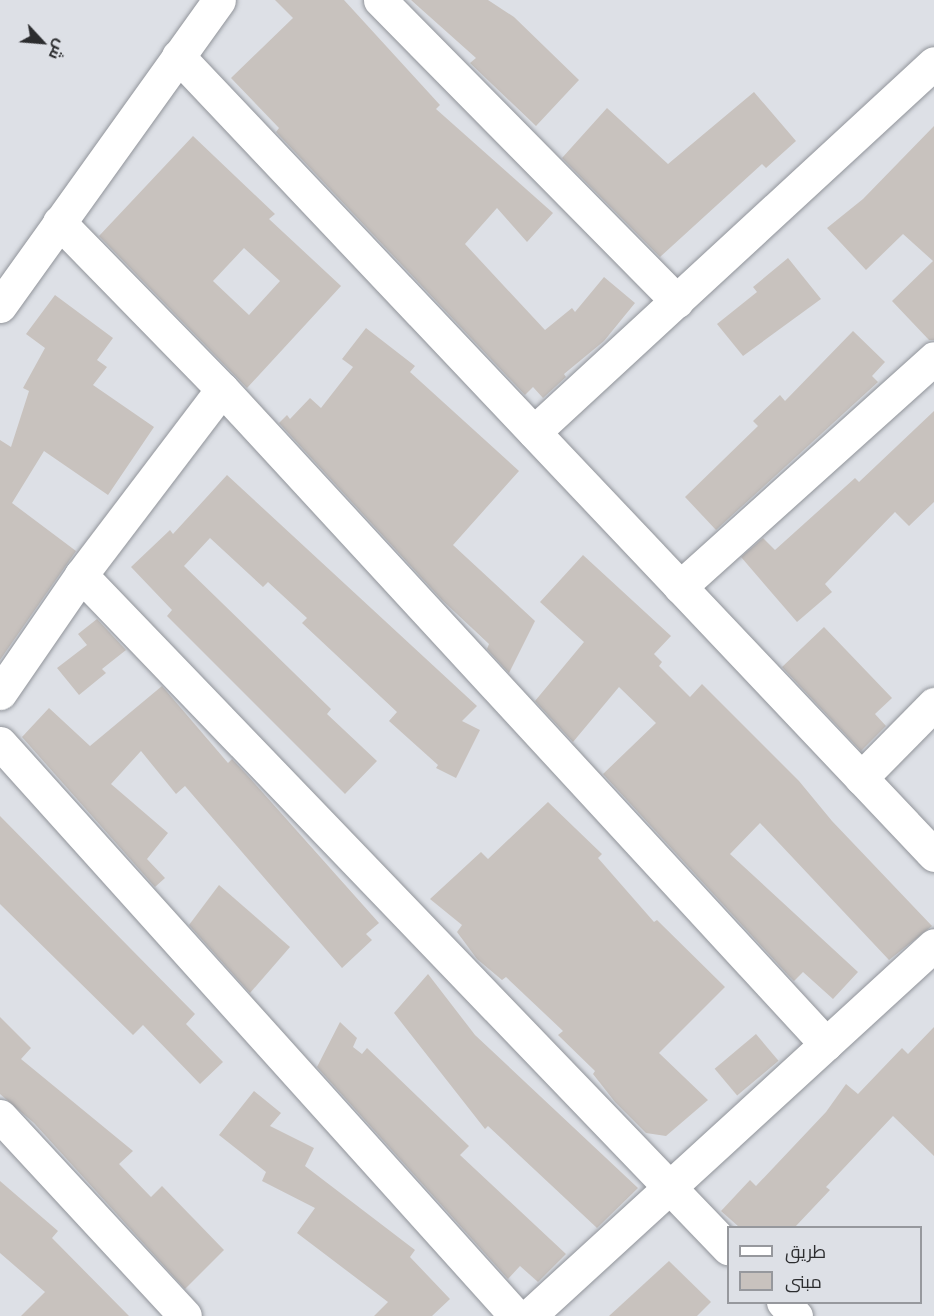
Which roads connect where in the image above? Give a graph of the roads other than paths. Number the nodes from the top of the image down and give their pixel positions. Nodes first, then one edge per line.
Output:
1 (380, 0) edge
2 (210, 9) edge
3 (178, 56) junction
4 (934, 63) edge
5 (59, 222) junction
6 (677, 301) junction
7 (0, 306) edge
8 (934, 358) edge
9 (222, 389) junction
10 (534, 432) junction
11 (81, 575) junction
12 (680, 587) junction
13 (0, 693) edge
14 (934, 704) edge
15 (0, 743) edge
16 (861, 778) junction
17 (934, 855) edge
18 (934, 945) edge
19 (826, 1044) junction
20 (0, 1116) edge
21 (670, 1190) junction
22 (727, 1246) edge
23 (785, 1304) edge
24 (185, 1316) edge
25 (516, 1316) edge
26 (529, 1316) edge
27 (796, 1316) edge

1 - 6 street
2 - 3 street
3 - 5 street
3 - 10 street
4 - 6 street
5 - 7 street
5 - 9 street
6 - 10 street
8 - 12 street
9 - 11 street
9 - 19 street
10 - 12 street
11 - 13 street
11 - 21 street
12 - 16 street
14 - 16 street
15 - 25 street
16 - 17 street
18 - 19 street
19 - 21 street
20 - 24 street
21 - 22 street
21 - 26 street
23 - 27 street

